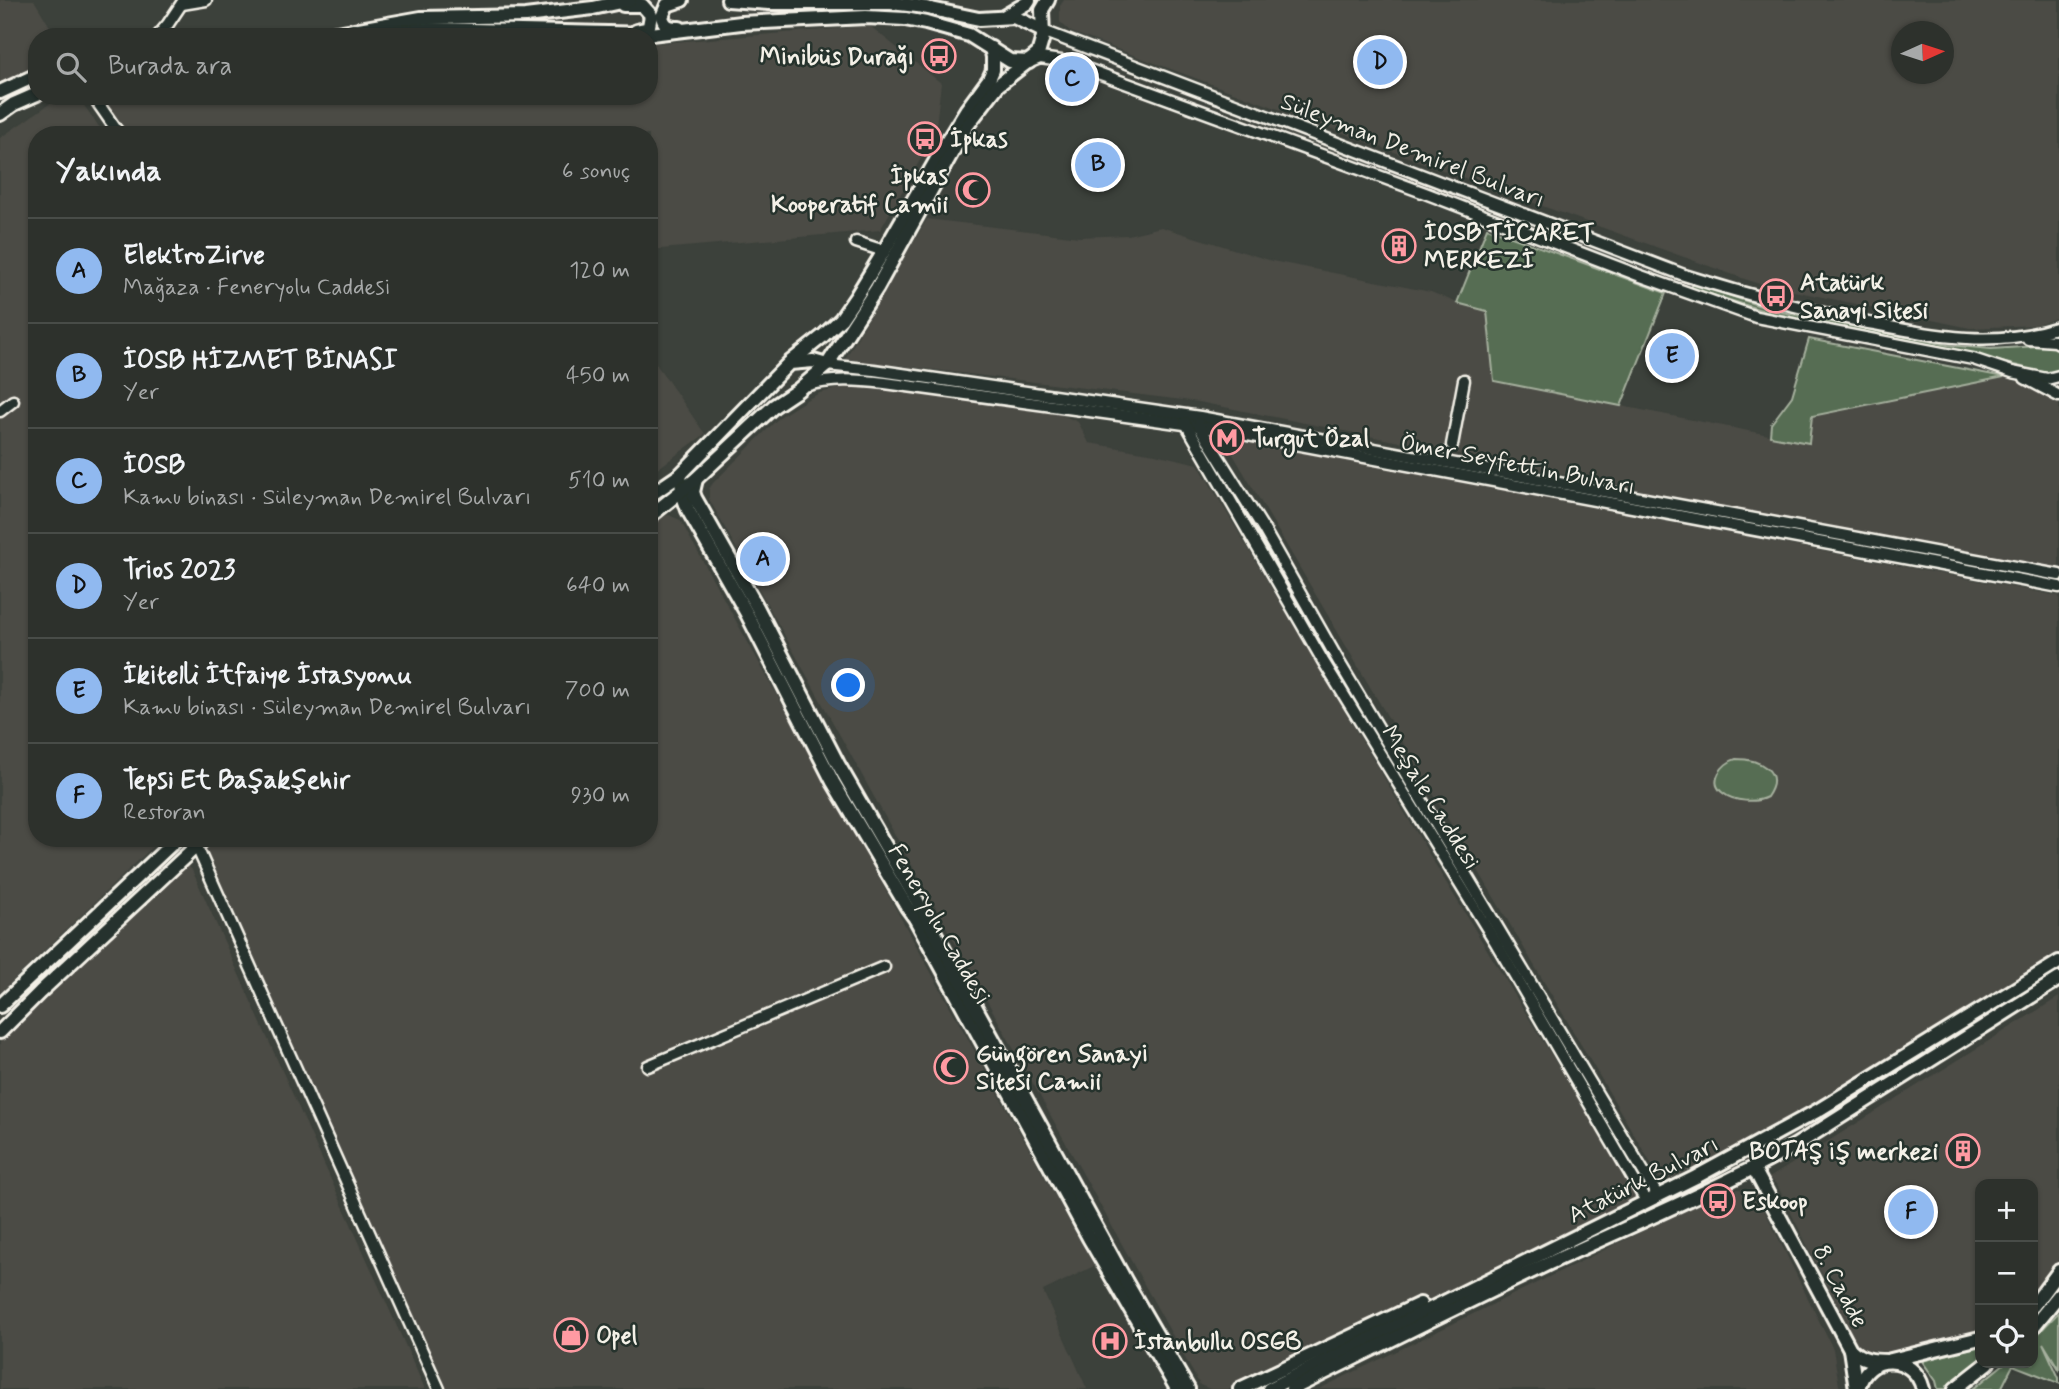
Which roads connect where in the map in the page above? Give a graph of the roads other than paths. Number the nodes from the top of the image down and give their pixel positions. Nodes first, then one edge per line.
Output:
1 (206, 0) edge
2 (630, 0) edge
3 (682, 0) edge
4 (728, 0) edge
5 (1029, 0) edge
6 (1048, 0) edge
7 (846, 1) edge
8 (880, 1) edge
9 (183, 2) edge
10 (614, 5) junction
11 (1005, 16) junction
12 (168, 24) junction
13 (164, 28) edge
14 (168, 28) edge
15 (365, 28) edge
16 (647, 28) edge
17 (694, 28) junction
18 (1043, 31) junction
19 (658, 33) edge
20 (990, 48) junction
21 (1029, 62) junction
22 (28, 79) edge
23 (0, 92) edge
24 (28, 97) edge
25 (99, 105) edge
26 (0, 114) edge
27 (114, 126) edge
28 (856, 242) dead end
29 (884, 251) junction
30 (2059, 327) edge
31 (2014, 338) junction
32 (2059, 342) edge
33 (789, 363) junction
34 (827, 365) junction
35 (2012, 372) junction
36 (2059, 376) edge
37 (1464, 380) dead end
38 (802, 387) junction
39 (760, 393) junction
40 (2059, 396) edge
41 (13, 401) dead end
42 (780, 403) junction
43 (0, 411) edge
44 (1185, 419) junction
45 (1199, 421) junction
46 (1452, 445) dead end
47 (680, 475) junction
48 (696, 479) junction
49 (682, 489) junction
50 (658, 490) edge
51 (658, 509) edge
52 (658, 510) edge
53 (690, 513) junction
54 (2022, 567) junction
55 (2059, 575) edge
56 (2019, 579) junction
57 (2059, 587) edge
58 (168, 847) edge
59 (195, 847) edge
60 (202, 847) edge
61 (2059, 962) edge
62 (884, 967) dead end
63 (2059, 979) edge
64 (0, 1006) edge
65 (0, 1031) edge
66 (648, 1066) dead end
67 (1754, 1169) junction
68 (1652, 1198) junction
69 (1652, 1217) junction
70 (1541, 1267) junction
71 (1505, 1270) junction
72 (2059, 1271) edge
73 (2059, 1295) edge
74 (2034, 1305) edge
75 (2038, 1320) edge
76 (1975, 1339) edge
77 (1850, 1349) junction
78 (1887, 1361) junction
79 (1982, 1368) edge
80 (439, 1389) edge
81 (1177, 1389) edge
82 (1188, 1389) edge
83 (1240, 1389) edge
84 (1269, 1389) edge
85 (1292, 1389) edge
86 (1308, 1389) edge
87 (1857, 1389) edge
88 (1923, 1389) edge
89 (1955, 1389) edge

1 - 9 street
2 - 10 main road
3 - 17 main road
4 - 7 main road, Süleyman Demirel Bulvarı
5 - 11 main road
6 - 18 main road
7 - 8 main road, Süleyman Demirel Bulvarı
8 - 11 main road, Süleyman Demirel Bulvarı
9 - 12 street
10 - 15 main road
10 - 16 main road
11 - 18 main road, Süleyman Demirel Bulvarı
12 - 13 street
12 - 14 street
17 - 19 main road, Süleyman Demirel Bulvarı
17 - 20 main road, Süleyman Demirel Bulvarı
18 - 21 main road
18 - 31 street, Süleyman Demirel Bulvarı
20 - 21 main road, Süleyman Demirel Bulvarı
20 - 29 main road
21 - 34 main road
21 - 35 street, Süleyman Demirel Bulvarı
22 - 23 main road
24 - 26 main road
25 - 27 street
28 - 29 street
29 - 33 main road
30 - 31 street, Süleyman Demirel Bulvarı
31 - 32 street
33 - 34 main road
33 - 38 main road
33 - 39 main road
34 - 38 main road
34 - 44 street, Ömer Seyfettin Bulvarı
35 - 36 street
35 - 40 street
37 - 46 street
38 - 42 main road
38 - 44 street, Ömer Seyfettin Bulvarı
39 - 42 main road
39 - 47 main road
41 - 43 street
42 - 48 main road
44 - 45 street, Ömer Seyfettin Bulvarı
44 - 68 street, Meşale Caddesi
45 - 54 street, Ömer Seyfettin Bulvarı
45 - 56 street, Ömer Seyfettin Bulvarı
45 - 68 street, Meşale Caddesi
47 - 49 main road, Feneryolu Caddesi
47 - 50 main road
48 - 49 main road
48 - 82 main road, Feneryolu Caddesi
49 - 51 main road
49 - 53 main road, Feneryolu Caddesi
52 - 53 main road
53 - 81 main road, Feneryolu Caddesi
54 - 55 street, Ömer Seyfettin Bulvarı
54 - 56 street
56 - 57 street, Ömer Seyfettin Bulvarı
58 - 64 main road
59 - 65 main road
60 - 80 street
61 - 68 main road, Atatürk Bulvarı
62 - 66 street
63 - 67 main road, Atatürk Bulvarı
67 - 69 main road, Atatürk Bulvarı
67 - 77 main road, 8. Cadde
68 - 69 main road
68 - 71 main road, Atatürk Bulvarı
69 - 70 main road, Atatürk Bulvarı
70 - 85 main road, Atatürk Bulvarı
70 - 86 main road
71 - 83 main road
71 - 84 main road, Atatürk Bulvarı
72 - 74 main road
73 - 75 main road
76 - 78 main road
77 - 78 main road
77 - 87 main road, 8. Cadde
78 - 87 main road
78 - 88 main road
79 - 89 main road

